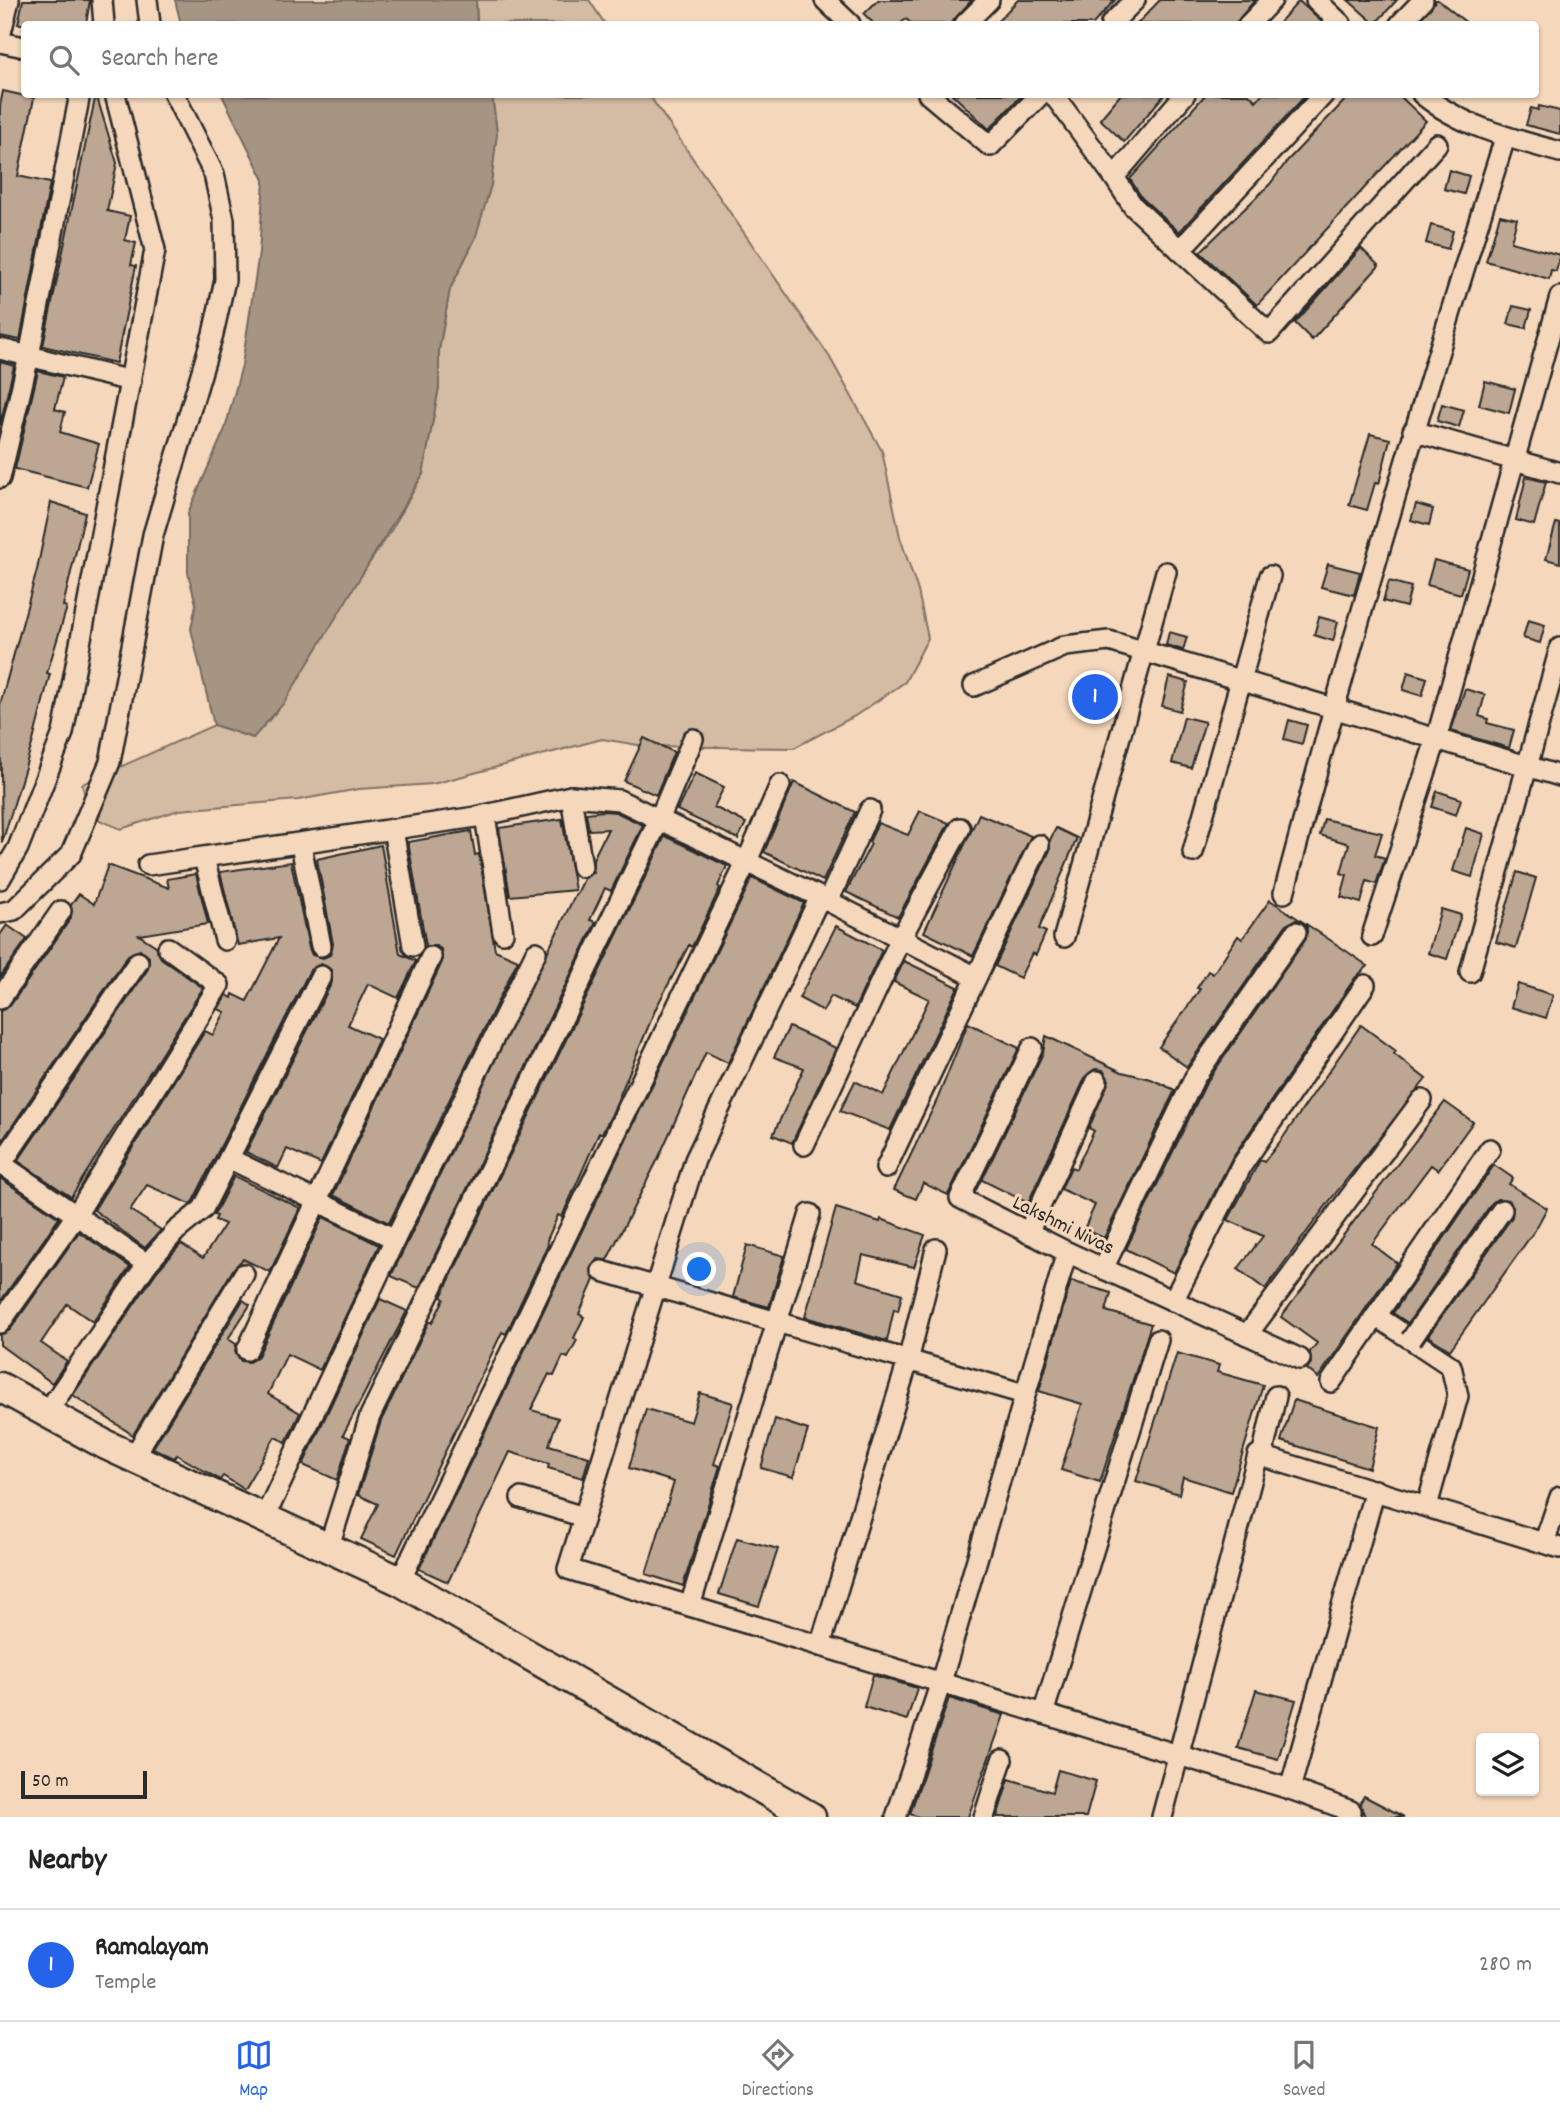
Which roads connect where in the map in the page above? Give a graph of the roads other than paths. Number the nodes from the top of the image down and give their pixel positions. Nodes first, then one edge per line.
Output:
1 (9, 0) edge
2 (102, 0) edge
3 (147, 0) edge
4 (989, 0) edge
5 (1135, 0) edge
6 (1272, 0) edge
7 (1315, 0) edge
8 (1423, 0) edge
9 (104, 21) edge
10 (150, 21) edge
11 (968, 21) edge
12 (1114, 21) edge
13 (1252, 21) edge
14 (1338, 21) edge
15 (1403, 21) edge
16 (0, 39) edge
17 (21, 46) edge
18 (79, 98) edge
19 (116, 98) edge
20 (176, 98) edge
21 (933, 98) edge
22 (1037, 98) edge
23 (1056, 98) edge
24 (1182, 98) edge
25 (1320, 98) edge
26 (1426, 98) edge
27 (1505, 138) junction
28 (1437, 144) dead end
29 (1560, 152) edge
30 (1114, 177) junction
31 (1180, 250) junction
32 (1560, 297) edge
33 (0, 349) edge
34 (29, 356) junction
35 (131, 382) junction
36 (1413, 431) junction
37 (1513, 460) junction
38 (1560, 472) edge
39 (0, 478) edge
40 (1166, 572) dead end
41 (1270, 576) dead end
42 (1560, 648) edge
43 (1144, 652) junction
44 (1240, 681) junction
45 (974, 686) dead end
46 (1332, 708) junction
47 (693, 739) dead end
48 (1436, 740) junction
49 (1528, 767) junction
50 (1560, 776) edge
51 (780, 785) dead end
52 (571, 796) junction
53 (870, 810) dead end
54 (485, 815) junction
55 (659, 820) junction
56 (960, 828) dead end
57 (393, 829) junction
58 (301, 845) junction
59 (1039, 845) dead end
60 (1192, 852) dead end
61 (204, 858) junction
62 (747, 861) junction
63 (148, 865) dead end
64 (582, 867) dead end
65 (0, 880) edge
66 (1284, 893) dead end
67 (824, 899) junction
68 (61, 911) dead end
69 (0, 914) edge
70 (1296, 932) dead end
71 (503, 933) dead end
72 (1372, 936) dead end
73 (1064, 937) dead end
74 (901, 938) junction
75 (225, 940) dead end
76 (321, 946) dead end
77 (413, 946) dead end
78 (168, 948) dead end
79 (536, 952) dead end
80 (431, 957) dead end
81 (138, 962) dead end
82 (1470, 972) dead end
83 (321, 976) dead end
84 (976, 977) junction
85 (1365, 985) dead end
86 (0, 999) edge
87 (1032, 1048) dead end
88 (1097, 1081) dead end
89 (1422, 1100) dead end
90 (804, 1145) dead end
91 (1490, 1149) dead end
92 (230, 1159) junction
93 (0, 1164) edge
94 (886, 1168) dead end
95 (316, 1203) junction
96 (1502, 1210) dead end
97 (810, 1214) dead end
98 (75, 1217) junction
99 (1028, 1233) junction
100 (395, 1240) junction
101 (936, 1249) dead end
102 (1067, 1252) junction
103 (147, 1264) junction
104 (1104, 1269) junction
105 (602, 1271) dead end
106 (244, 1274) dead end
107 (654, 1287) junction
108 (1173, 1301) junction
109 (1376, 1316) junction
110 (0, 1323) edge
111 (777, 1323) junction
112 (1415, 1334) dead end
113 (1247, 1335) junction
114 (1158, 1340) dead end
115 (247, 1350) dead end
116 (1300, 1359) dead end
117 (908, 1361) junction
118 (1331, 1382) dead end
119 (0, 1387) edge
120 (1024, 1394) junction
121 (1276, 1396) dead end
122 (46, 1414) junction
123 (1262, 1456) junction
124 (133, 1458) junction
125 (1375, 1490) junction
126 (1560, 1497) edge
127 (521, 1498) dead end
128 (1427, 1506) junction
129 (584, 1517) junction
130 (264, 1519) junction
131 (1552, 1545) edge
132 (328, 1546) junction
133 (400, 1581) junction
134 (690, 1606) junction
135 (820, 1646) junction
136 (941, 1682) junction
137 (1043, 1714) junction
138 (1181, 1755) junction
139 (1002, 1760) dead end
140 (1290, 1789) junction
141 (811, 1817) edge
142 (896, 1817) edge
143 (984, 1817) edge
144 (1162, 1817) edge
145 (1348, 1817) edge

1 - 16 street
2 - 9 street
3 - 10 street
4 - 11 street
5 - 12 street
6 - 13 street
7 - 14 street
8 - 15 street
16 - 17 street
18 - 34 street
19 - 35 street
20 - 69 street
21 - 22 street
23 - 30 street
24 - 30 street
25 - 31 street
26 - 27 street
27 - 29 street
27 - 36 street
28 - 31 street
30 - 31 street
32 - 37 street
33 - 34 street
34 - 35 street
34 - 39 street
35 - 65 street
36 - 37 street
36 - 46 street
37 - 38 street
37 - 48 street
40 - 43 street
41 - 44 street
42 - 49 street
43 - 44 street
43 - 45 street
43 - 73 street
44 - 46 street
44 - 60 street
46 - 48 street
46 - 66 street
47 - 55 street
48 - 49 street
48 - 72 street
49 - 50 street
49 - 82 street
51 - 62 street
52 - 54 street
52 - 55 street
52 - 64 street
53 - 67 street
54 - 57 street
54 - 71 street
55 - 62 street
55 - 132 street
56 - 74 street
57 - 58 street
57 - 77 street
58 - 61 street
58 - 76 street
59 - 84 street
61 - 63 street
61 - 75 street
62 - 67 street
62 - 133 street
67 - 74 street
67 - 107 street
68 - 86 street
70 - 104 street
74 - 84 street
74 - 90 street
78 - 98 street
79 - 100 street
80 - 95 street
81 - 93 street
83 - 92 street
84 - 94 street
85 - 108 street
87 - 99 street, Lakshmi Nivas
88 - 99 street
89 - 113 street
91 - 109 street
92 - 95 street
92 - 103 street
93 - 98 street
95 - 100 street
95 - 115 street
96 - 112 street
97 - 111 street
98 - 103 street
98 - 110 street
99 - 102 street, Lakshmi Nivas
100 - 130 street
101 - 117 street
102 - 104 street, Lakshmi Nivas
102 - 120 street
103 - 122 street
104 - 108 street, Lakshmi Nivas
105 - 107 street
106 - 124 street
107 - 111 street
107 - 129 street
108 - 113 street, Lakshmi Nivas
109 - 118 street
109 - 128 street
111 - 117 street
111 - 134 street
113 - 116 street, Lakshmi Nivas
114 - 137 street
117 - 120 street
117 - 135 street
119 - 122 street
120 - 136 street
121 - 123 street
122 - 124 street
123 - 125 street
123 - 138 street
124 - 130 street
125 - 128 street
125 - 140 street
126 - 131 street
127 - 129 street
128 - 131 street
129 - 134 street
130 - 132 street
132 - 133 street
133 - 141 street
134 - 135 street
135 - 136 street
136 - 137 street
136 - 142 street
137 - 138 street
138 - 140 street
138 - 144 street
139 - 143 street
140 - 145 street

